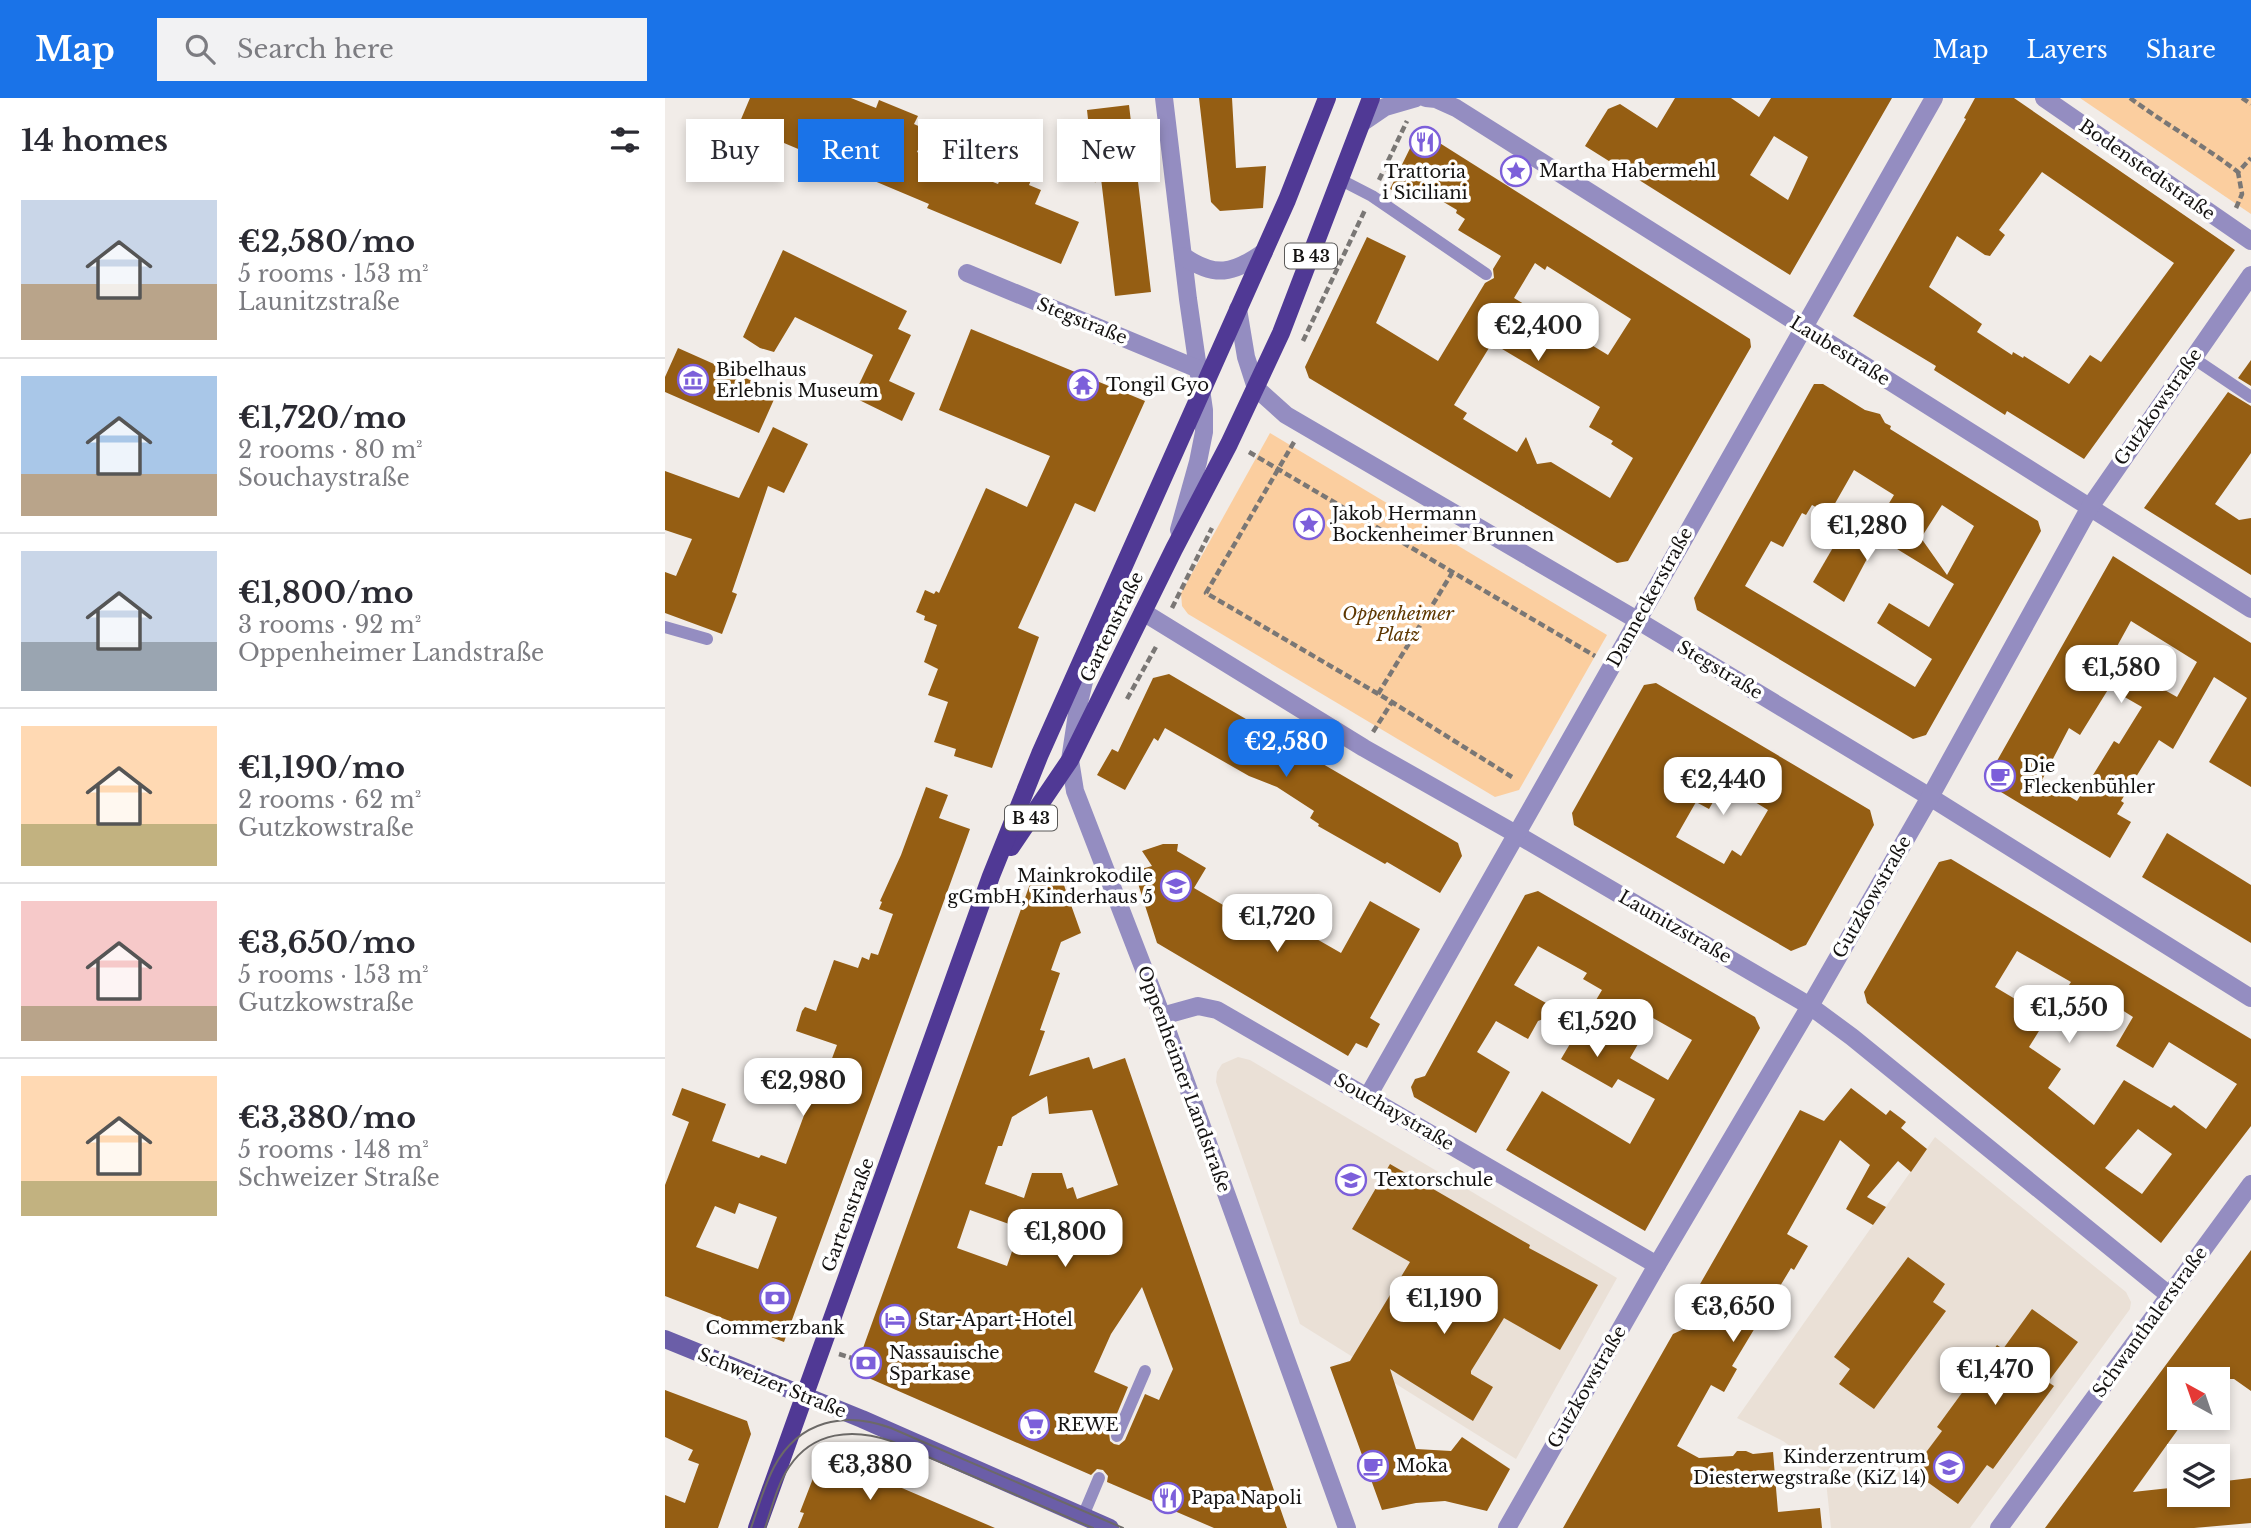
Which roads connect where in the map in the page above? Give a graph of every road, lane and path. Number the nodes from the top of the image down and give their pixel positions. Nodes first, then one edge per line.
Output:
1 (1164, 98) edge
2 (1327, 98) edge
3 (1371, 98) edge
4 (1416, 98) edge
5 (1426, 98) edge
6 (1934, 98) edge
7 (2044, 98) edge
8 (2130, 98) edge
9 (2242, 98) edge
10 (1455, 103) edge
11 (2251, 104) edge
12 (1363, 122) junction
13 (2251, 158) edge
14 (2238, 172) junction
15 (1341, 180) junction
16 (2228, 226) junction
17 (2251, 241) edge
18 (1264, 252) junction
19 (1183, 256) junction
20 (967, 273) dead end
21 (1486, 274) dead end
22 (2251, 275) edge
23 (1238, 309) junction
24 (1802, 327) junction
25 (2193, 358) junction
26 (1198, 369) junction
27 (1256, 388) junction
28 (1202, 389) junction
29 (2251, 397) edge
30 (1304, 427) junction
31 (1249, 452) dead end
32 (1277, 469) junction
33 (2090, 507) junction
34 (1174, 549) junction
35 (1452, 573) junction
36 (2251, 609) edge
37 (1143, 612) junction
38 (1637, 621) junction
39 (1098, 625) junction
40 (665, 627) edge
41 (707, 639) dead end
42 (1611, 666) junction
43 (1378, 694) junction
44 (1392, 702) junction
45 (1364, 748) junction
46 (1070, 760) junction
47 (1512, 777) dead end
48 (1930, 797) junction
49 (1516, 834) junction
50 (991, 876) junction
51 (2251, 998) edge
52 (1810, 1006) junction
53 (1162, 1016) junction
54 (1367, 1096) junction
55 (2251, 1184) edge
56 (1657, 1265) junction
57 (2169, 1295) junction
58 (665, 1339) edge
59 (1145, 1371) dead end
60 (805, 1395) junction
61 (1117, 1437) dead end
62 (907, 1467) dead end
63 (904, 1474) dead end
64 (1099, 1478) dead end
65 (1083, 1516) junction
66 (757, 1528) edge
67 (1110, 1528) edge
68 (1347, 1528) edge
69 (1507, 1528) edge
70 (1999, 1528) edge

1 - 19 street
2 - 18 main road, Gartenstraße
3 - 12 main road, B 43
4 - 12 street
5 - 10 street, Laubestraße
6 - 24 street, Danneckerstraße
7 - 16 street, Bodenstedtstraße
8 - 14 path
9 - 11 path
10 - 24 street, Laubestraße
12 - 15 main road, B 43
13 - 14 path
14 - 16 path
15 - 21 lane
15 - 27 main road, B 43
16 - 17 street, Bodenstedtstraße
18 - 19 street
18 - 23 main road, Gartenstraße
19 - 26 street
20 - 26 street, Stegstraße
22 - 25 street, Gutzkowstraße
23 - 27 street
23 - 28 main road, Gartenstraße
24 - 33 street, Laubestraße
24 - 38 street, Danneckerstraße
25 - 29 lane
25 - 33 street, Gutzkowstraße
26 - 28 street
27 - 30 street, Stegstraße
27 - 34 main road, Gartenstraße / B 43
28 - 34 street
28 - 39 main road, Gartenstraße
30 - 32 path
30 - 38 street, Stegstraße
31 - 32 path
32 - 35 path
32 - 43 path
33 - 36 street, Laubestraße
33 - 48 street, Gutzkowstraße
34 - 37 main road, Gartenstraße / B 43
35 - 42 path
35 - 43 path
37 - 45 street, Launitzstraße
37 - 46 main road, Gartenstraße / B 43
38 - 42 street, Danneckerstraße
38 - 48 street, Stegstraße
39 - 46 street, Oppenheimer Landstraße
39 - 50 main road, Gartenstraße
40 - 41 lane
42 - 49 street, Danneckerstraße
43 - 44 path
44 - 45 path
44 - 47 path
45 - 49 street, Launitzstraße
46 - 50 main road, Gartenstraße / B 43
46 - 53 street, Oppenheimer Landstraße
48 - 51 street, Stegstraße
48 - 52 street, Gutzkowstraße
49 - 52 street, Launitzstraße
49 - 54 street, Danneckerstraße
50 - 60 main road, Gartenstraße / B 43
52 - 56 street, Gutzkowstraße
52 - 57 street, Launitzstraße
53 - 54 street, Souchaystraße
53 - 68 street, Oppenheimer Landstraße
54 - 56 street, Souchaystraße
55 - 57 street, Schwanthalerstraße
56 - 69 street, Gutzkowstraße
57 - 70 street, Schwanthalerstraße
58 - 60 street, Schweizer Straße
59 - 61 lane
60 - 65 street, Schweizer Straße
60 - 66 main road, Gartenstraße / B 43
62 - 63 path
64 - 65 lane
65 - 67 street, Schweizer Straße

